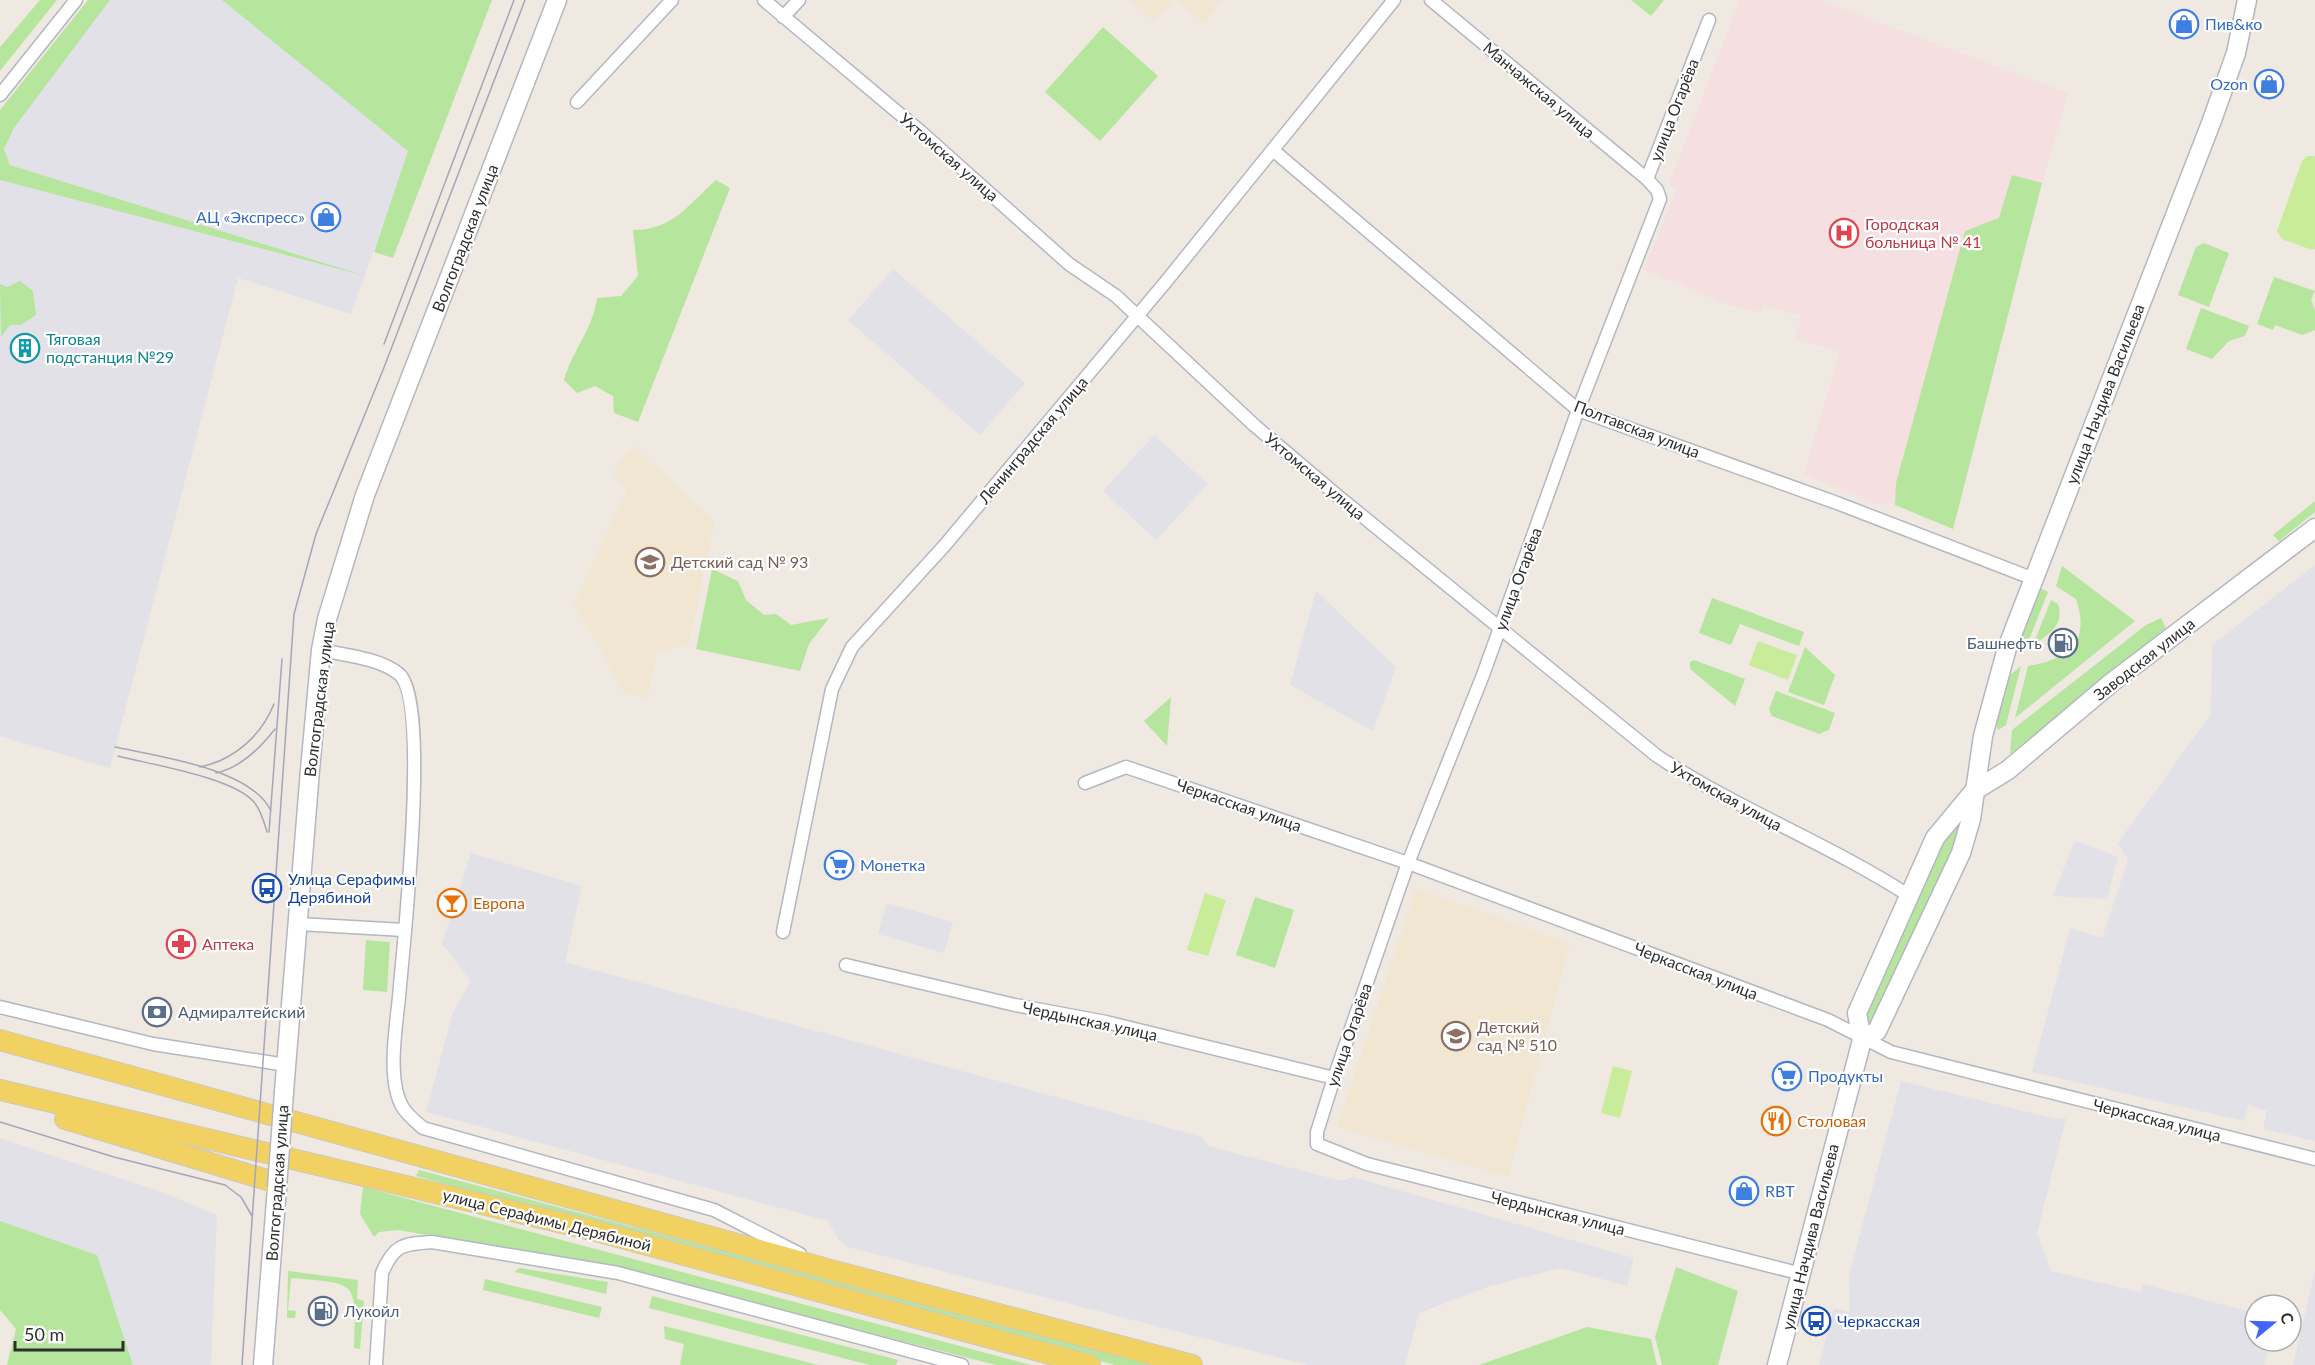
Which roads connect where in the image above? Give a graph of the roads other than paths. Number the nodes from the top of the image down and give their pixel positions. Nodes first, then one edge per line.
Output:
1 (76, 0) edge
2 (557, 0) edge
3 (672, 0) edge
4 (764, 0) edge
5 (799, 0) edge
6 (1394, 0) edge
7 (1431, 0) edge
8 (2247, 0) edge
9 (783, 17) junction
10 (1708, 20) dead end
11 (0, 95) edge
12 (577, 102) dead end
13 (1274, 151) junction
14 (1647, 179) junction
15 (1137, 316) junction
16 (1578, 410) junction
17 (2315, 528) edge
18 (2034, 579) junction
19 (1500, 630) junction
20 (321, 650) junction
21 (1085, 783) dead end
22 (1974, 791) junction
23 (1408, 863) junction
24 (1908, 894) junction
25 (299, 924) junction
26 (404, 930) junction
27 (783, 932) dead end
28 (846, 965) dead end
29 (0, 1007) edge
30 (0, 1040) edge
31 (1862, 1040) junction
32 (286, 1065) junction
33 (1334, 1078) junction
34 (0, 1090) edge
35 (0, 1095) edge
36 (1317, 1144) joint
37 (2315, 1159) edge
38 (277, 1186) junction
39 (831, 1270) junction
40 (1802, 1274) junction
41 (263, 1365) edge
42 (376, 1365) edge
43 (962, 1365) edge
44 (1090, 1365) edge
45 (1192, 1365) edge
46 (1777, 1365) edge

1 - 11 street
2 - 20 street, Волгоградская улица
3 - 12 street
4 - 9 street, Ухтомская улица
5 - 9 street
6 - 13 street, Ленинградская улица
7 - 14 street, Манчажская улица
8 - 18 street, улица Начдива Васильева
9 - 15 street, Ухтомская улица
10 - 14 street, улица Огарёва
13 - 15 street, Ленинградская улица
13 - 16 street, Полтавская улица
14 - 16 street, улица Огарёва
15 - 19 street, Ухтомская улица
15 - 27 street, Ленинградская улица
16 - 18 street, Полтавская улица
16 - 19 street, улица Огарёва
17 - 22 street, Заводская улица
18 - 22 street, улица Начдива Васильева
19 - 23 street, улица Огарёва
19 - 24 street, Ухтомская улица
20 - 25 street, Волгоградская улица
20 - 26 street, улица Серафимы Дерябиной
21 - 23 street, Черкасская улица
22 - 24 street, улица Начдива Васильева
22 - 31 street, улица Начдива Васильева
23 - 31 street, Черкасская улица
23 - 33 street, улица Огарёва
24 - 31 street, улица Начдива Васильева
25 - 26 street
25 - 32 street, Волгоградская улица
26 - 39 street, улица Серафимы Дерябиной
28 - 33 street, Чердынская улица
29 - 32 street
30 - 39 main road, улица Серафимы Дерябиной
31 - 37 street, Черкасская улица
31 - 40 street, улица Начдива Васильева
32 - 38 street, Волгоградская улица, bridge
33 - 36 street, улица Огарёва
34 - 44 main road, улица Серафимы Дерябиной
35 - 38 main road
36 - 40 street, Чердынская улица
38 - 41 street, Волгоградская улица
39 - 45 main road, улица Серафимы Дерябиной
40 - 46 street, улица Начдива Васильева
42 - 43 street

